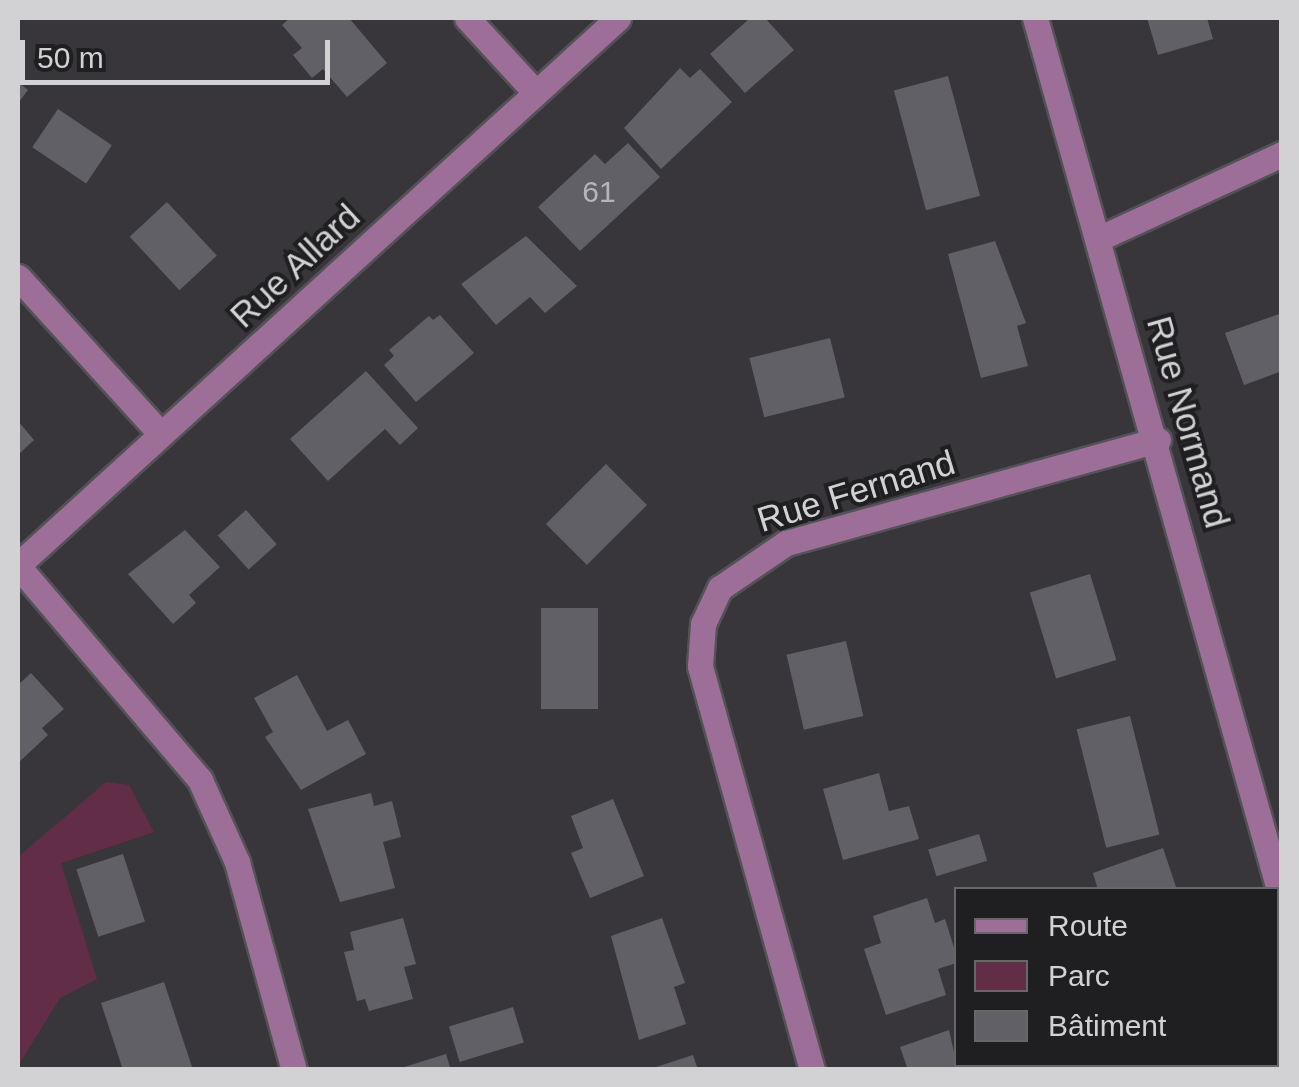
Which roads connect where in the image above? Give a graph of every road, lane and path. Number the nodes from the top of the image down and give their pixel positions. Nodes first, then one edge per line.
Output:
1 (467, 18) edge
2 (618, 18) edge
3 (1035, 18) edge
4 (535, 92) junction
5 (1282, 154) edge
6 (1100, 238) junction
7 (18, 277) edge
8 (161, 434) junction
9 (1158, 440) junction
10 (18, 565) edge
11 (1274, 844) edge
12 (1282, 900) edge
13 (294, 1070) edge
14 (812, 1070) edge

1 - 4 street
2 - 4 street, Rue Allard
3 - 6 street, Rue Normand
4 - 8 street, Rue Allard
5 - 6 street
6 - 9 street, Rue Normand
7 - 8 street
8 - 10 street, Rue Allard
9 - 11 street, Rue Normand
9 - 14 street, Rue Fernand
10 - 13 street
11 - 12 street, Rue Normand

